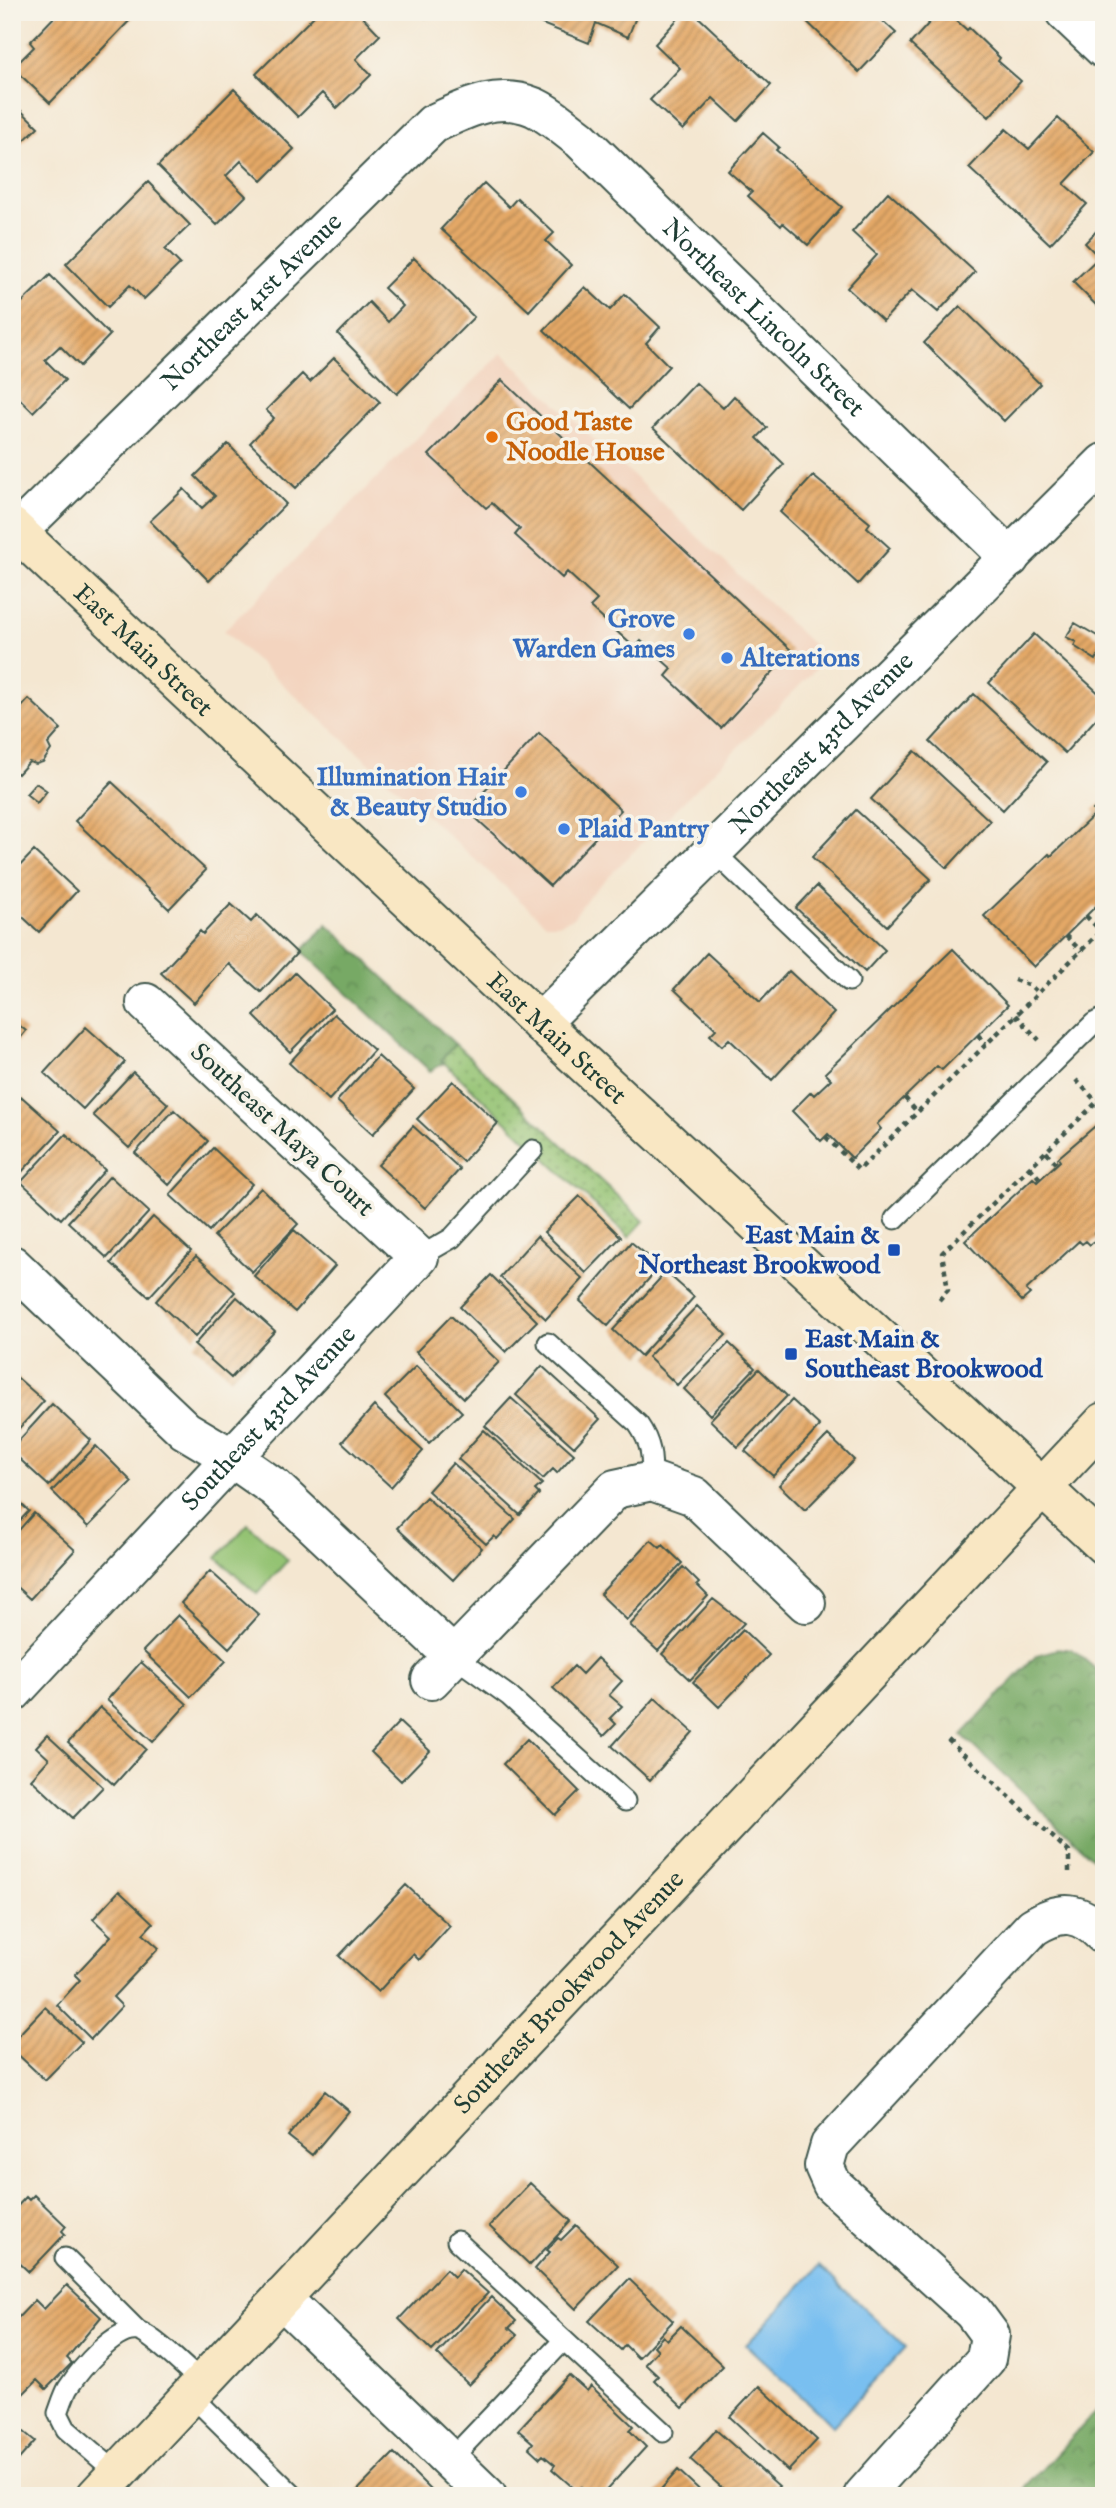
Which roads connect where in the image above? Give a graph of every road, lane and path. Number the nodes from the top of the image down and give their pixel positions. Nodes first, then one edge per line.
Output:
1 (1065, 12) edge
2 (1104, 49) edge
3 (504, 99) joint
4 (1104, 463) edge
5 (14, 532) edge
6 (1010, 558) junction
7 (713, 851) junction
8 (1086, 916) dead end
9 (1102, 930) edge
10 (1066, 936) dead end
11 (1081, 951) junction
12 (1014, 980) dead end
13 (849, 981) dead end
14 (1038, 993) junction
15 (146, 1003) dead end
16 (1104, 1018) edge
17 (540, 1023) junction
18 (978, 1035) dead end
19 (986, 1044) junction
20 (1104, 1095) edge
21 (905, 1098) dead end
22 (917, 1112) junction
23 (825, 1137) dead end
24 (533, 1150) dead end
25 (1046, 1152) junction
26 (1057, 1164) dead end
27 (1030, 1167) junction
28 (1041, 1179) dead end
29 (895, 1219) dead end
30 (419, 1257) junction
31 (12, 1265) edge
32 (939, 1300) dead end
33 (548, 1343) dead end
34 (1104, 1422) edge
35 (232, 1458) junction
36 (652, 1480) junction
37 (1042, 1487) junction
38 (1104, 1545) edge
39 (806, 1603) dead end
40 (442, 1668) junction
41 (19, 1673) edge
42 (948, 1740) dead end
43 (625, 1801) dead end
44 (1069, 1872) dead end
45 (1104, 1935) edge
46 (457, 2241) dead end
47 (65, 2258) dead end
48 (281, 2298) junction
49 (138, 2331) junction
50 (564, 2340) junction
51 (196, 2389) junction
52 (663, 2432) dead end
53 (450, 2460) junction
54 (106, 2485) edge
55 (294, 2496) edge
56 (487, 2496) edge
57 (863, 2496) edge

1 - 2 street
3 - 5 street, Northeast 41st Avenue
3 - 6 street, Northeast Lincoln Street
4 - 6 street, Northeast 43rd Avenue
5 - 17 main road, East Main Street
6 - 7 street, Northeast 43rd Avenue
7 - 13 lane
7 - 17 street, Northeast 43rd Avenue
8 - 9 path
9 - 11 path
10 - 11 path
11 - 14 path
12 - 14 path
14 - 19 path
15 - 30 street, Southeast Maya Court
16 - 29 lane
17 - 37 main road, East Main Street
18 - 19 path
19 - 22 path
20 - 25 path
21 - 22 path
22 - 23 path
24 - 30 lane, Southeast 43rd Avenue
25 - 26 path
25 - 27 path
27 - 28 path
27 - 32 path
30 - 35 street, Southeast 43rd Avenue
31 - 35 street
33 - 36 lane
34 - 37 main road, Southeast Brookwood Avenue
35 - 40 street
35 - 41 street, Southeast 43rd Avenue
36 - 39 street
36 - 40 street
37 - 38 main road, East Main Street
37 - 48 main road, Southeast Brookwood Avenue
40 - 43 lane
42 - 44 path
45 - 57 street
46 - 50 lane
47 - 49 lane
48 - 51 main road, Southeast Brookwood Avenue
48 - 53 street
49 - 51 lane
49 - 54 lane
50 - 52 lane
50 - 53 lane
51 - 54 main road, Southeast Brookwood Avenue
51 - 55 lane
53 - 56 street

